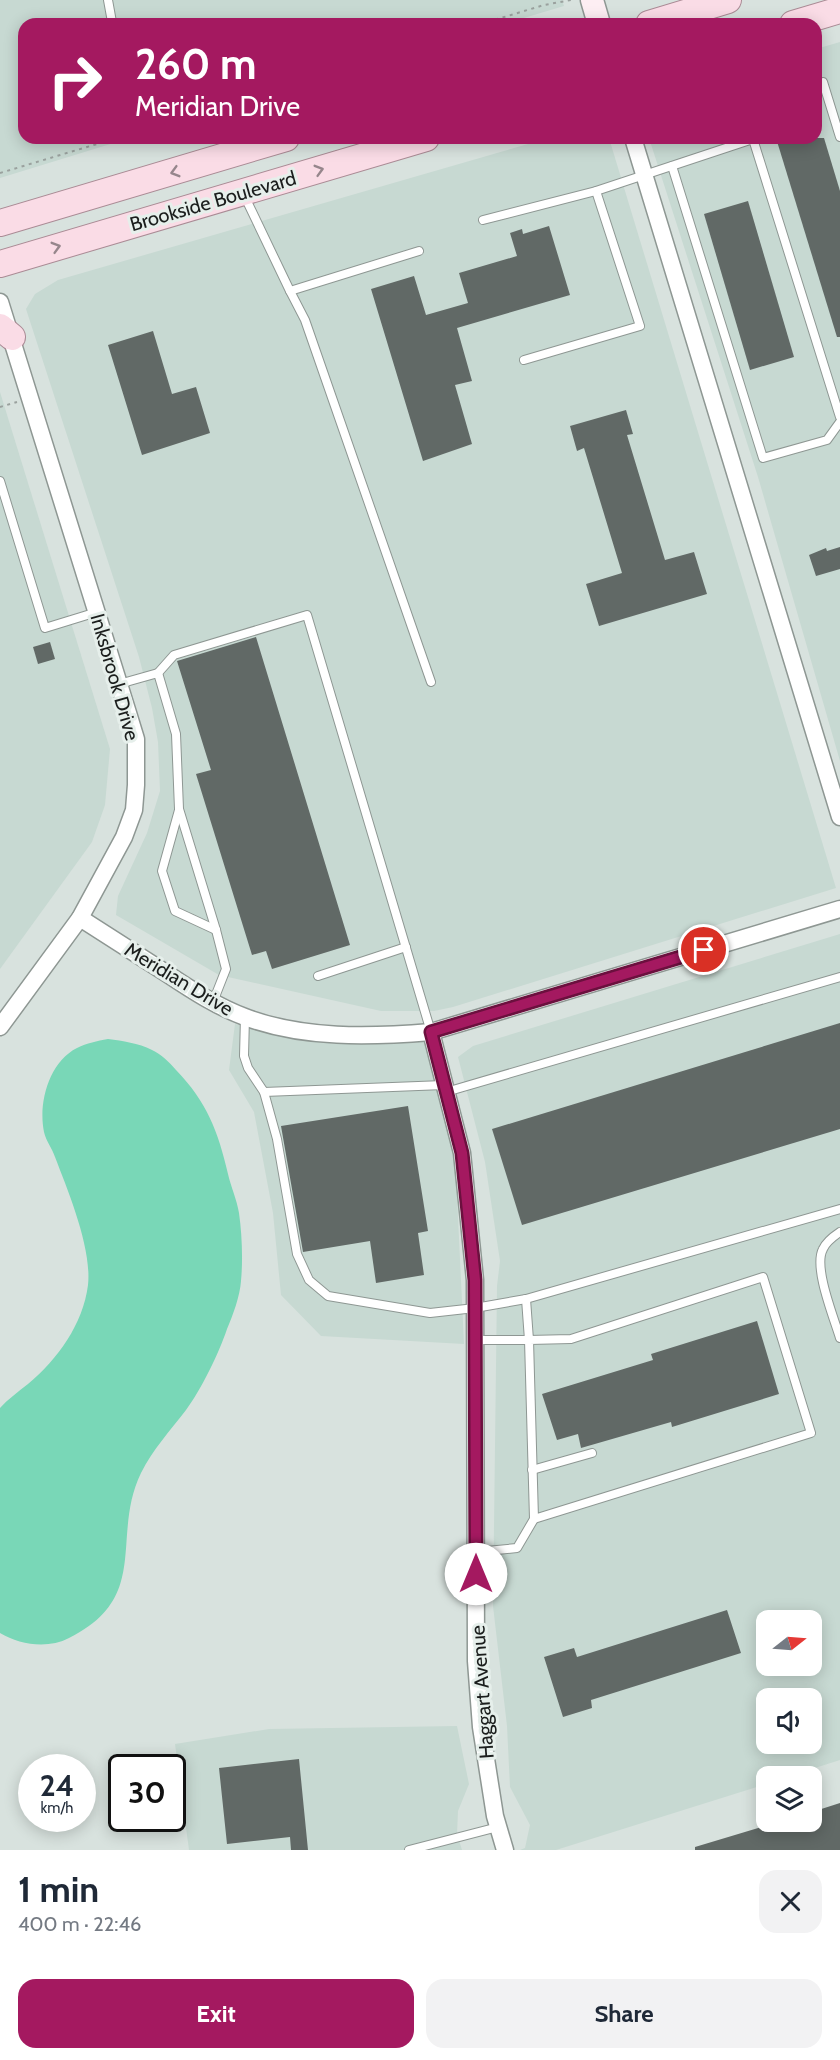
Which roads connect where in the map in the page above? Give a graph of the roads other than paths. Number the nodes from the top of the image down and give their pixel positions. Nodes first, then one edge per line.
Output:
1 (108, 0) edge
2 (592, 0) edge
3 (728, 0) edge
4 (840, 10) edge
5 (111, 18) edge
6 (597, 18) edge
7 (669, 18) edge
8 (813, 18) edge
9 (822, 82) edge
10 (840, 137) edge
11 (267, 144) edge
12 (406, 144) edge
13 (635, 144) edge
14 (739, 144) edge
15 (756, 144) edge
16 (231, 155) junction
17 (672, 166) junction
18 (644, 175) junction
19 (596, 191) junction
20 (243, 192) junction
21 (483, 220) dead end
22 (0, 223) edge
23 (418, 251) dead end
24 (0, 264) edge
25 (290, 291) junction
26 (0, 302) edge
27 (6, 332) edge
28 (525, 360) dead end
29 (840, 417) edge
30 (840, 422) edge
31 (0, 481) edge
32 (97, 612) junction
33 (158, 673) junction
34 (431, 682) dead end
35 (119, 684) junction
36 (179, 809) junction
37 (840, 817) edge
38 (840, 909) edge
39 (80, 918) junction
40 (216, 930) junction
41 (406, 947) junction
42 (318, 976) dead end
43 (840, 977) edge
44 (213, 1002) junction
45 (245, 1017) junction
46 (0, 1027) edge
47 (431, 1032) junction
48 (445, 1088) junction
49 (264, 1092) junction
50 (840, 1209) edge
51 (840, 1232) edge
52 (526, 1299) junction
53 (475, 1308) junction
54 (840, 1338) edge
55 (475, 1340) junction
56 (529, 1340) junction
57 (592, 1453) dead end
58 (532, 1470) junction
59 (534, 1519) junction
60 (476, 1552) junction
61 (498, 1827) junction
62 (409, 1850) edge
63 (505, 1850) edge

1 - 5 lane
2 - 6 street
3 - 7 main road
4 - 8 main road
9 - 10 lane
11 - 16 main road, Brookside Boulevard
20 -> 12 main road, Brookside Boulevard
13 - 18 street
14 - 17 lane
15 - 29 lane
16 - 20 main road
16 -> 22 main road, Brookside Boulevard
17 - 18 lane
17 - 30 lane
18 - 19 lane
18 - 37 street
19 - 21 lane
19 - 28 lane
24 -> 20 main road, Brookside Boulevard
20 - 25 lane
23 - 25 lane
25 - 34 lane
26 - 27 street, Inksbrook Drive
27 - 32 street, Inksbrook Drive
31 - 32 lane
32 - 35 street, Inksbrook Drive
33 - 35 lane
33 - 36 lane
33 - 41 lane
35 - 39 street, Inksbrook Drive
36 - 40 lane
36 - 40 lane
38 - 47 street, Meridian Drive
39 - 44 street, Meridian Drive
39 - 46 street, Inksbrook Drive
40 - 44 lane
41 - 42 lane
41 - 47 lane
43 - 48 lane
44 - 45 street, Meridian Drive
45 - 47 street, Meridian Drive
45 - 49 lane
47 - 48 street, Haggart Avenue
48 - 49 lane
48 - 53 street, Haggart Avenue
49 - 53 lane
50 - 52 lane
51 - 54 lane
52 - 53 lane
52 - 56 lane
53 - 55 street, Haggart Avenue
55 - 56 lane
55 - 60 street, Haggart Avenue
56 - 58 lane
56 - 59 lane
57 - 58 lane
58 - 59 lane
59 - 60 lane
60 - 61 street, Haggart Avenue
61 - 62 lane
61 - 63 street, Haggart Avenue

